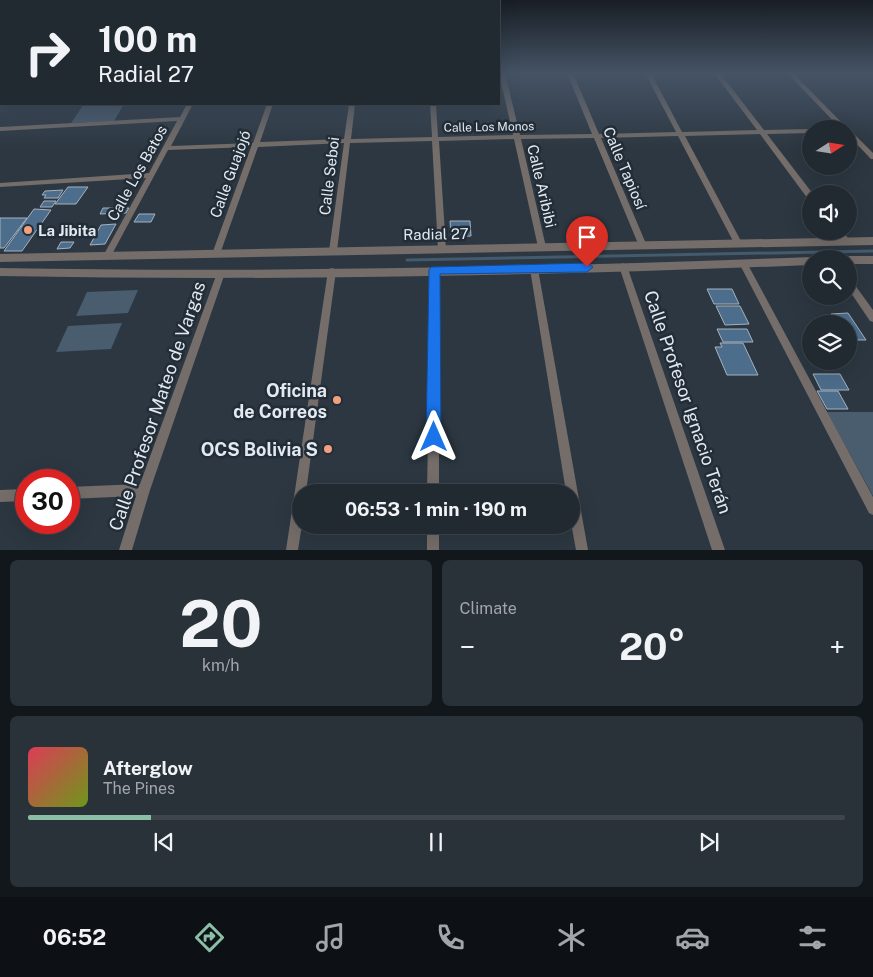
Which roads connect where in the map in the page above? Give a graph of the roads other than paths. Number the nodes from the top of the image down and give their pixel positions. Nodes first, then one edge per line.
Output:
1 (508, 99) edge
2 (581, 99) edge
3 (662, 99) edge
4 (736, 99) edge
5 (816, 99) edge
6 (189, 105) edge
7 (270, 105) edge
8 (352, 105) edge
9 (433, 105) edge
10 (182, 119) junction
11 (836, 120) edge
12 (0, 129) edge
13 (802, 131) edge
14 (761, 133) junction
15 (681, 135) junction
16 (516, 137) junction
17 (596, 137) junction
18 (435, 139) junction
19 (346, 141) junction
20 (858, 141) edge
21 (255, 146) junction
22 (167, 148) junction
23 (873, 157) edge
24 (152, 175) junction
25 (0, 185) edge
26 (802, 185) edge
27 (846, 241) joint
28 (873, 241) edge
29 (738, 243) junction
30 (643, 246) junction
31 (542, 247) junction
32 (663, 247) junction
33 (442, 249) junction
34 (333, 251) junction
35 (216, 254) junction
36 (188, 255) junction
37 (106, 256) junction
38 (0, 258) edge
39 (41, 258) junction
40 (857, 260) edge
41 (873, 260) edge
42 (802, 261) edge
43 (670, 263) junction
44 (743, 263) junction
45 (623, 266) junction
46 (534, 269) junction
47 (435, 270) junction
48 (332, 271) junction
49 (2, 273) edge
50 (216, 273) junction
51 (176, 274) junction
52 (857, 295) edge
53 (873, 318) edge
54 (433, 484) edge
55 (144, 490) junction
56 (80, 493) edge
57 (15, 495) edge
58 (0, 496) edge
59 (873, 508) edge
60 (433, 534) edge
61 (125, 550) edge
62 (292, 550) edge
63 (433, 550) edge
64 (582, 550) edge
65 (720, 550) edge

1 - 16 street, Calle Aribibi
2 - 17 street, Calle Tapiosí
3 - 15 street
4 - 14 street
5 - 11 street
6 - 10 street, Calle Los Batos
7 - 21 street, Calle Guajojó
8 - 19 street, Calle Seboi
9 - 18 street
10 - 12 street
10 - 22 street, Calle Los Batos
13 - 14 street, Calle Los Monos
14 - 15 street, Calle Los Monos
14 - 26 street
15 - 17 street, Calle Los Monos
15 - 29 street
16 - 17 street, Calle Los Monos
16 - 18 street, Calle Los Monos
16 - 31 street, Calle Aribibi
17 - 30 street, Calle Tapiosí
18 - 19 street, Calle Los Monos
18 - 33 street
19 - 21 street, Calle Los Monos
19 - 34 street, Calle Seboi
20 - 23 street
21 - 22 street, Calle Los Monos
21 - 35 street, Calle Guajojó
22 - 24 street, Calle Los Batos
24 - 25 street
24 - 37 street, Calle Los Batos
27 - 28 street, Radial 27
27 - 29 street, Radial 27
29 - 32 street, Radial 27
30 - 31 street, Radial 27
30 - 32 street, Radial 27
31 - 33 street, Radial 27
32 - 43 street
33 - 34 street, Radial 27
34 - 35 street, Radial 27
35 - 36 street, Radial 27
35 - 50 street
36 - 37 street, Radial 27
36 - 51 street
37 - 39 street, Radial 27
38 - 39 street, Radial 27
39 - 49 street
40 - 41 street
42 - 44 street
43 - 44 street
43 - 45 street
44 - 59 street
45 - 46 street
45 - 65 street, Calle Profesor Ignacio Terán
46 - 47 street
46 - 64 street
47 - 48 street
47 - 54 street
48 - 50 street
48 - 62 street
49 - 51 street
50 - 51 street
50 - 55 street, Calle Profesor Mateo de Vargas
52 - 53 street
55 - 56 street
55 - 61 street, Calle Profesor Mateo de Vargas
57 - 58 street
60 - 63 street

